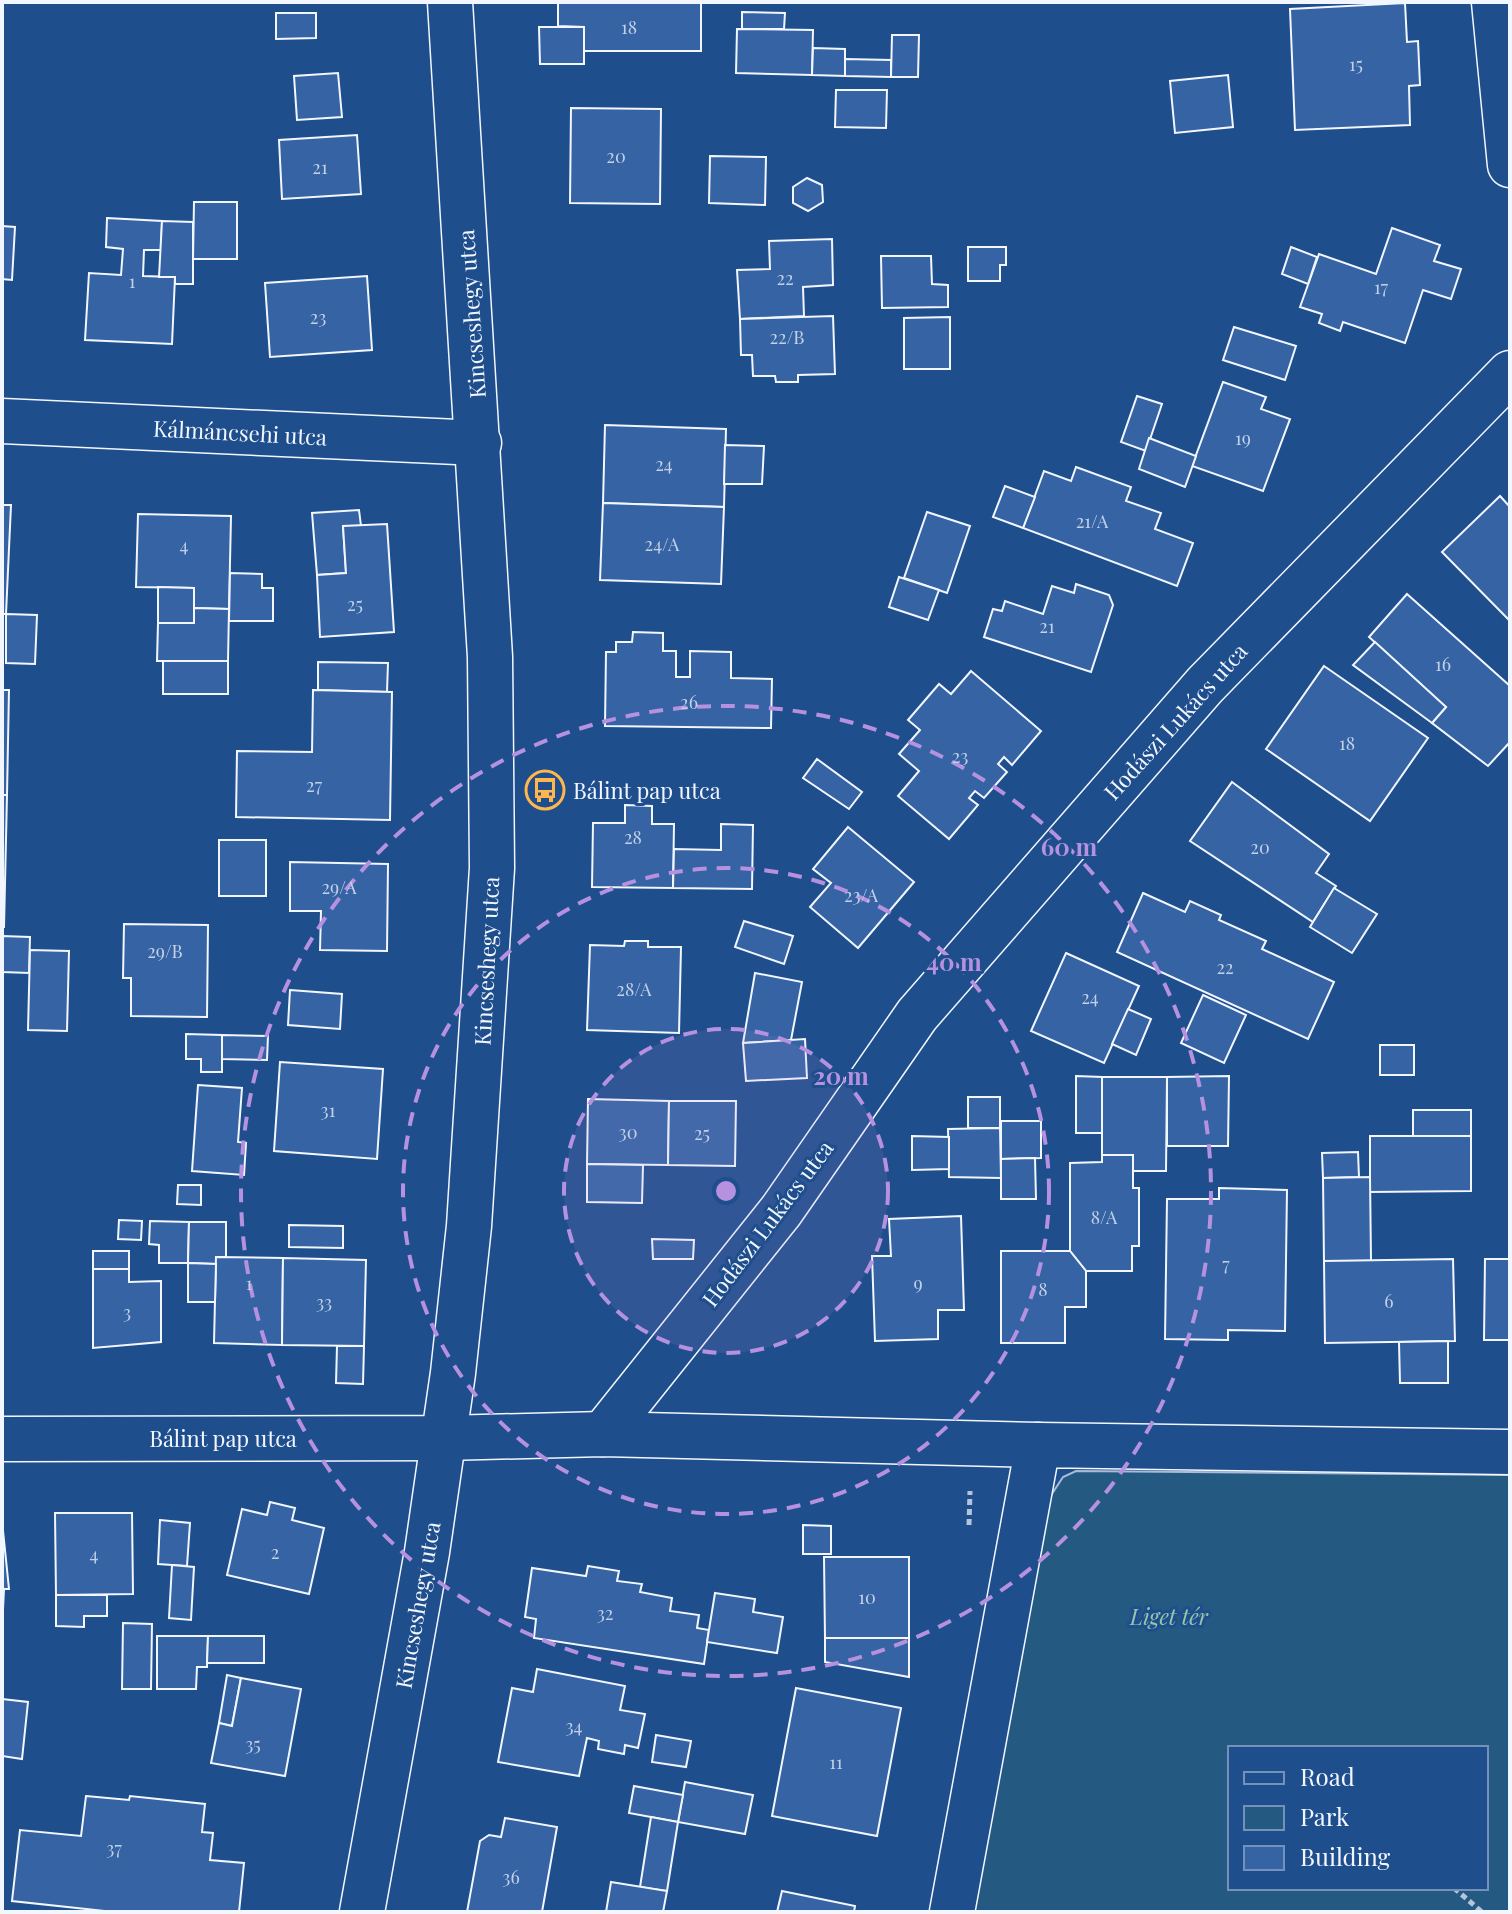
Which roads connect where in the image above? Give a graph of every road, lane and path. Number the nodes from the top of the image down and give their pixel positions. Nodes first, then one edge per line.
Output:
1 (450, 2) edge
2 (1494, 2) edge
3 (1510, 165) edge
4 (1510, 373) edge
5 (2, 421) edge
6 (479, 443) junction
7 (603, 1434) junction
8 (445, 1438) junction
9 (2, 1439) edge
10 (1038, 1445) junction
11 (1510, 1452) edge
12 (1456, 1890) edge
13 (362, 1912) edge
14 (952, 1912) edge
15 (1482, 1912) edge

1 - 6 street, Kincseshegy utca
2 - 3 street
4 - 7 street, Hodászi Lukács utca
5 - 6 street, Kálmáncsehi utca
6 - 8 street, Kincseshegy utca
7 - 8 street, Bálint pap utca
7 - 10 street, Bálint pap utca
8 - 9 street, Bálint pap utca
8 - 13 street, Kincseshegy utca
10 - 11 street
10 - 14 street
12 - 15 path

